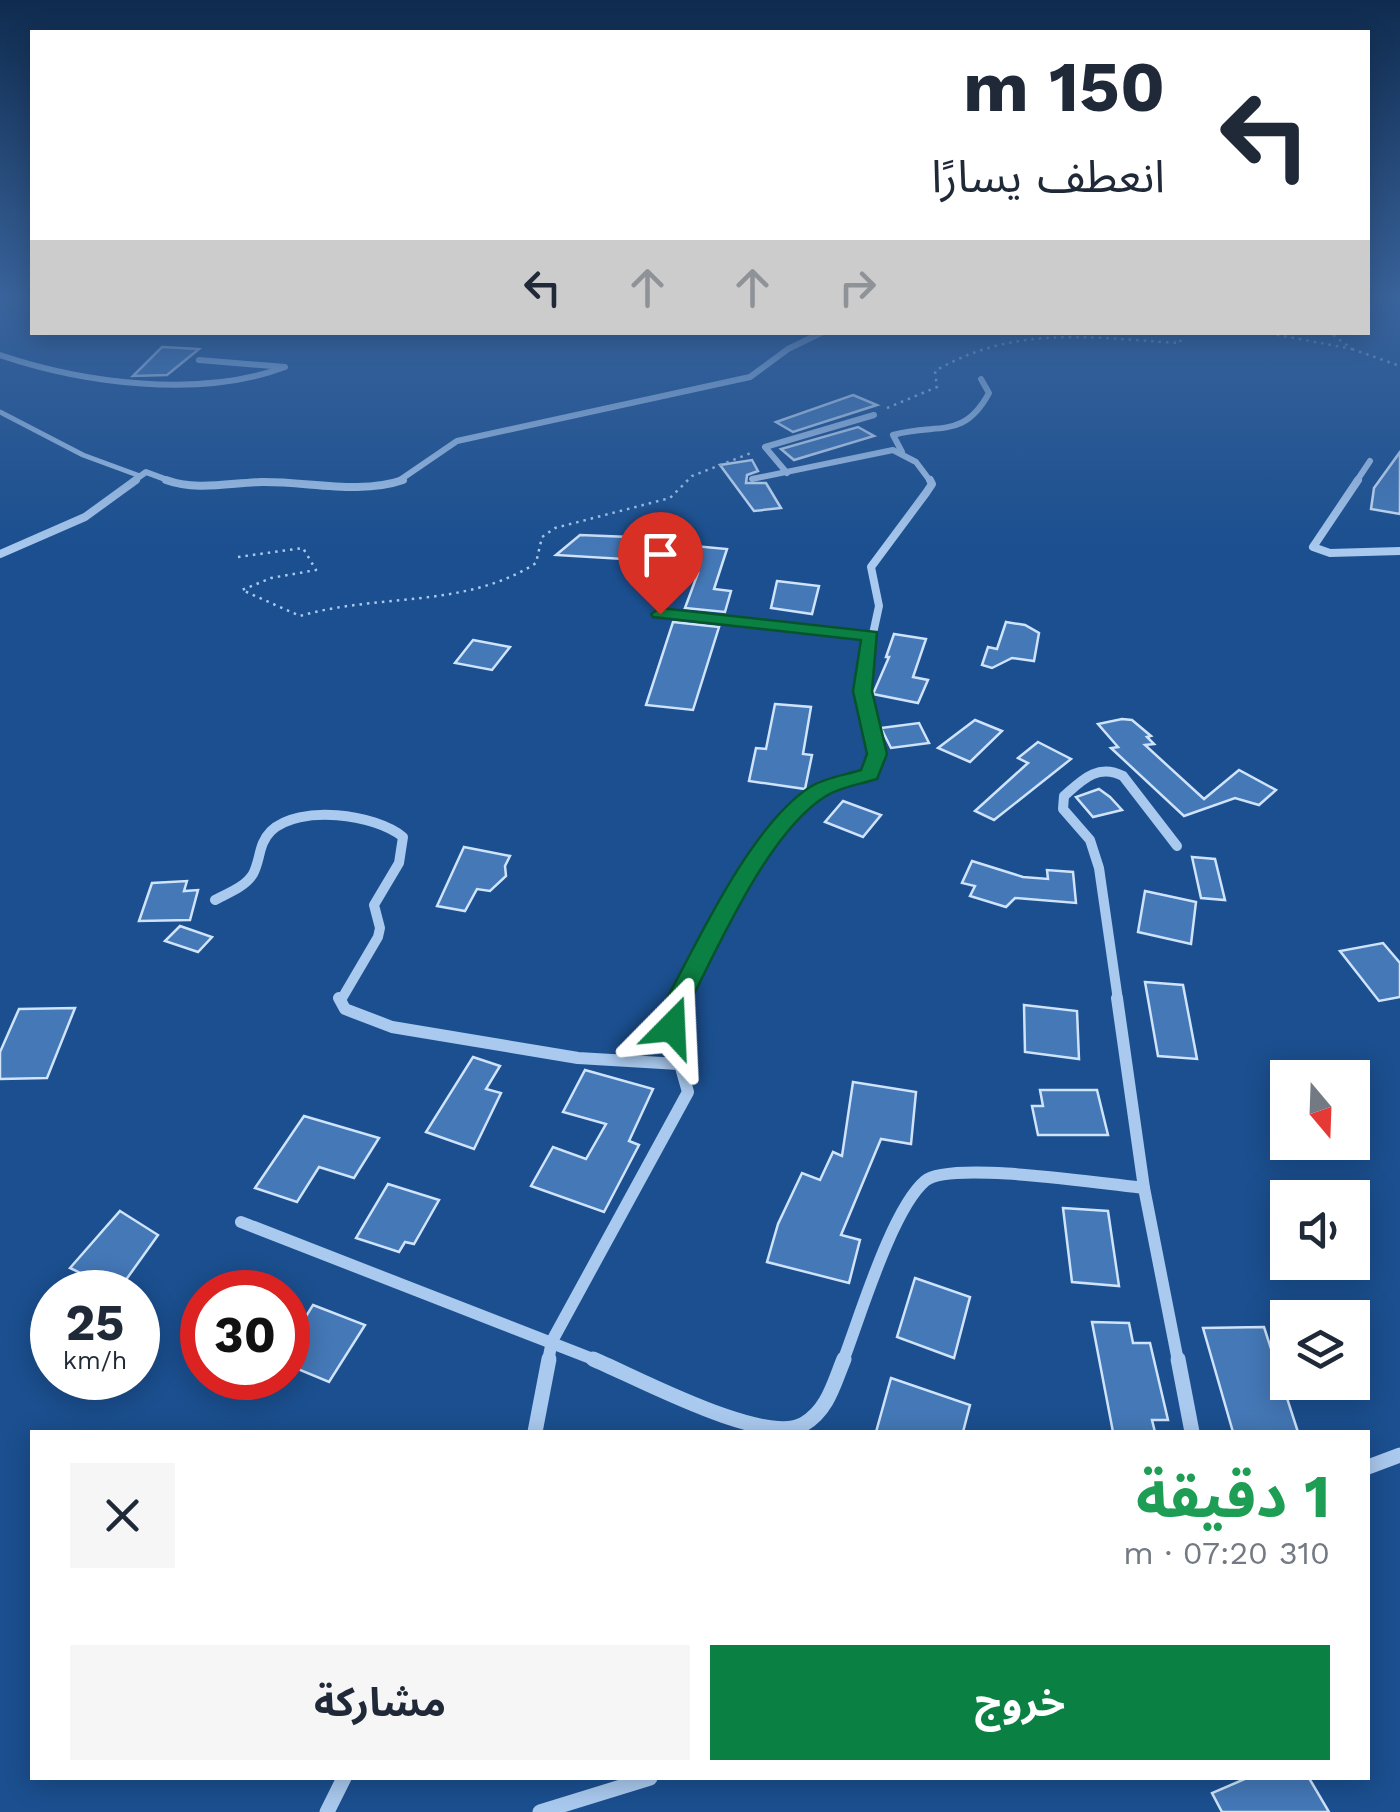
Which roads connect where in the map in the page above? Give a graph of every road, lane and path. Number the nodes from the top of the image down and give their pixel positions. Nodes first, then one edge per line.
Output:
1 (97, 382) edge
2 (191, 382) edge
3 (732, 382) edge
4 (936, 382) edge
5 (983, 382) edge
6 (0, 412) edge
7 (874, 415) joint
8 (765, 447) junction
9 (902, 452) junction
10 (1370, 461) dead end
11 (787, 472) junction
12 (140, 476) junction
13 (752, 479) dead end
14 (1400, 551) edge
15 (0, 554) edge
16 (238, 557) dead end
17 (660, 614) dead end
18 (871, 636) junction
19 (1178, 846) dead end
20 (215, 900) dead end
21 (679, 1064) junction
22 (1144, 1188) junction
23 (241, 1222) dead end
24 (552, 1341) junction
25 (536, 1430) edge
26 (1192, 1430) edge
27 (1400, 1455) edge
28 (1370, 1466) edge
29 (343, 1780) edge
30 (644, 1780) edge
31 (327, 1812) edge
32 (540, 1812) edge

1 - 2 street
3 - 12 street
4 - 7 path
5 - 9 street
6 - 12 lane
7 - 8 street
8 - 11 street
8 - 16 path
9 - 11 street
9 - 18 street
10 - 14 street
11 - 13 street
12 - 15 street
17 - 18 street
18 - 21 street
19 - 22 street
20 - 21 street
21 - 24 street
22 - 24 street
22 - 26 street
23 - 24 street
24 - 25 street
27 - 28 street
29 - 31 street
30 - 32 street

